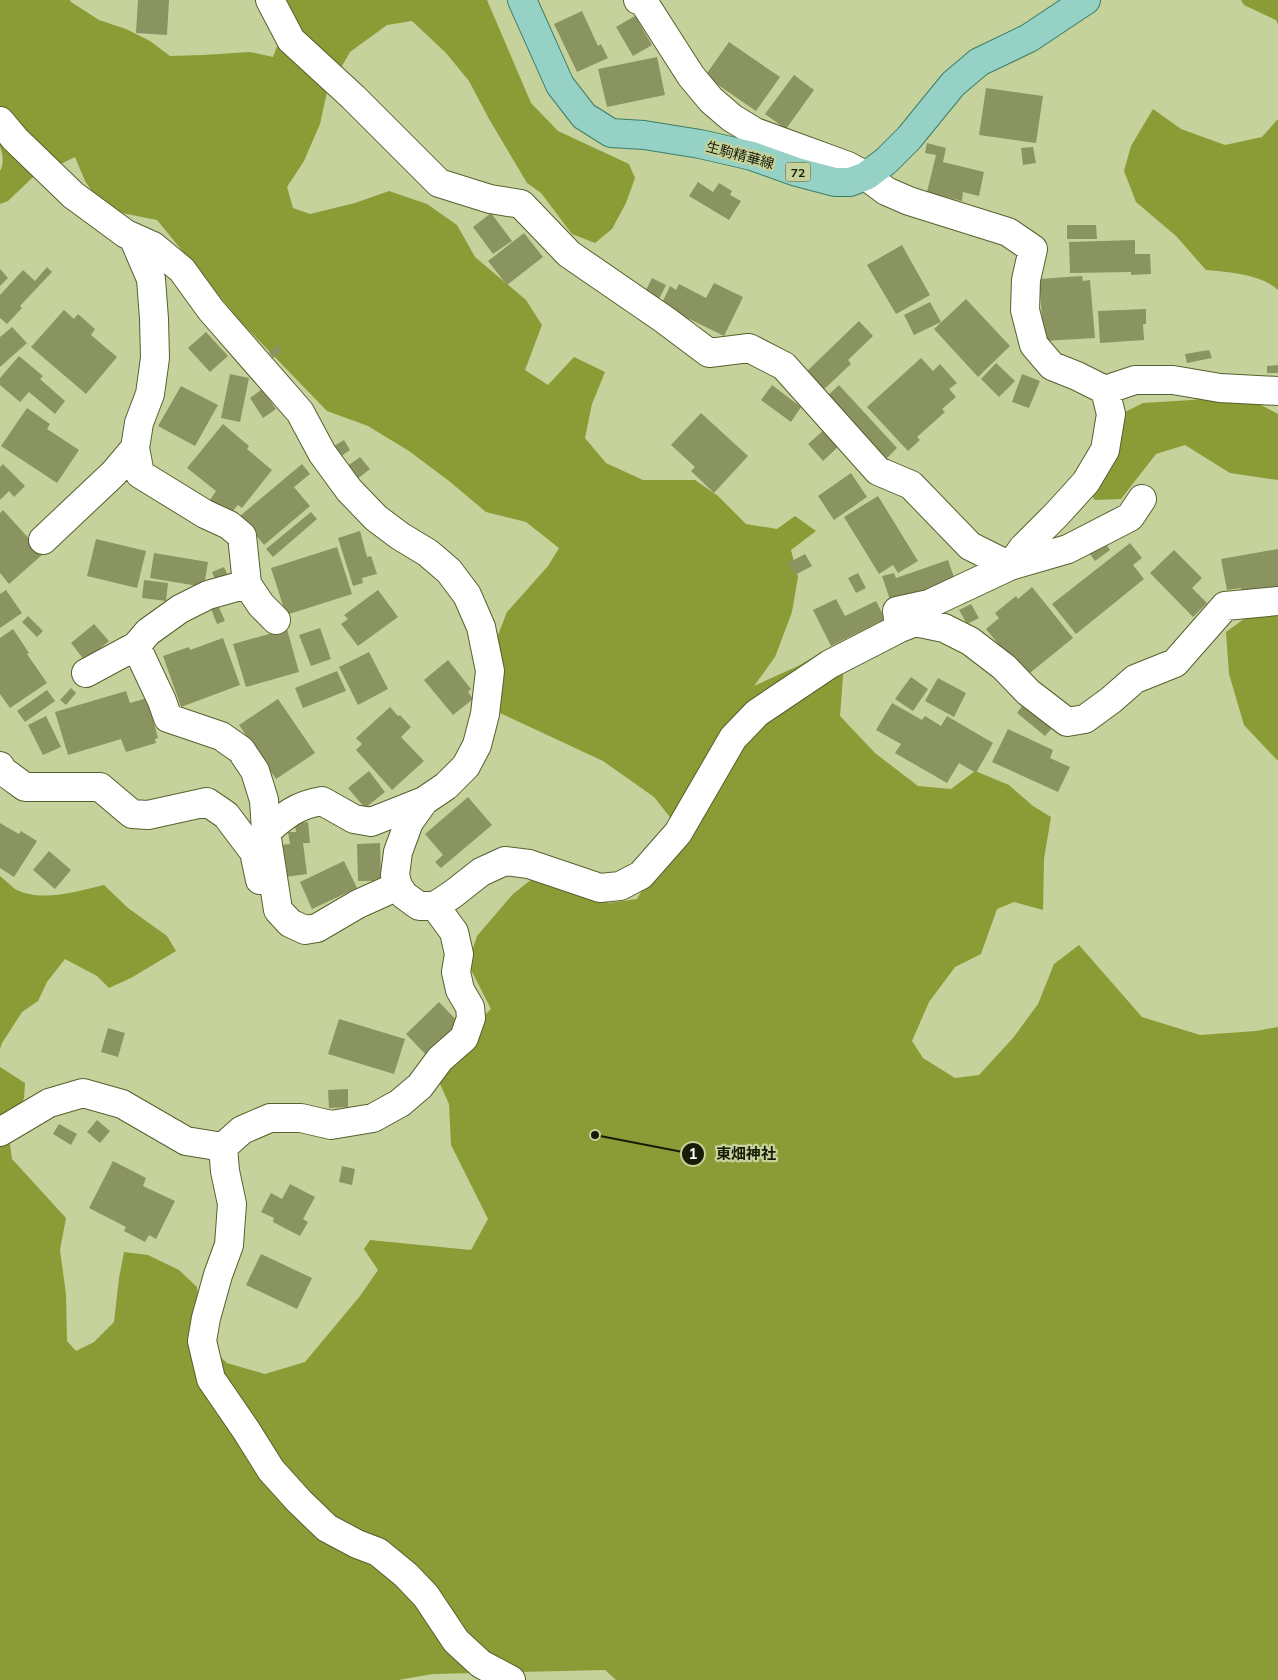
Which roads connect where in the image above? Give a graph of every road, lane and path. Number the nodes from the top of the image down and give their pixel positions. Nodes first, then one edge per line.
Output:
1 (270, 0) edge
2 (522, 0) edge
3 (638, 0) edge
4 (1086, 0) edge
5 (0, 121) edge
6 (866, 176) junction
7 (134, 237) junction
8 (1104, 390) junction
9 (1278, 391) edge
10 (135, 448) junction
11 (1142, 499) dead end
12 (42, 540) dead end
13 (1010, 566) junction
14 (247, 584) junction
15 (1278, 601) edge
16 (276, 620) dead end
17 (900, 628) junction
18 (136, 646) junction
19 (86, 673) dead end
20 (0, 766) edge
21 (424, 801) junction
22 (266, 832) junction
23 (398, 886) junction
24 (276, 894) junction
25 (435, 906) junction
26 (0, 1132) edge
27 (223, 1147) junction
28 (511, 1680) edge

1 - 13 street
2 - 6 main road, 生駒精華線 / 72
3 - 6 street
4 - 6 main road, 生駒精華線 / 72
5 - 7 street
6 - 8 street
7 - 10 street
7 - 21 street
8 - 9 street
8 - 13 street
10 - 12 street
10 - 14 street
11 - 13 street
13 - 17 street
14 - 16 street
14 - 18 street
15 - 17 street
17 - 25 street
18 - 19 street
18 - 22 street
20 - 24 street
21 - 22 street
21 - 23 street
22 - 24 street
23 - 24 street
23 - 25 street
25 - 27 street
26 - 27 street
27 - 28 street

